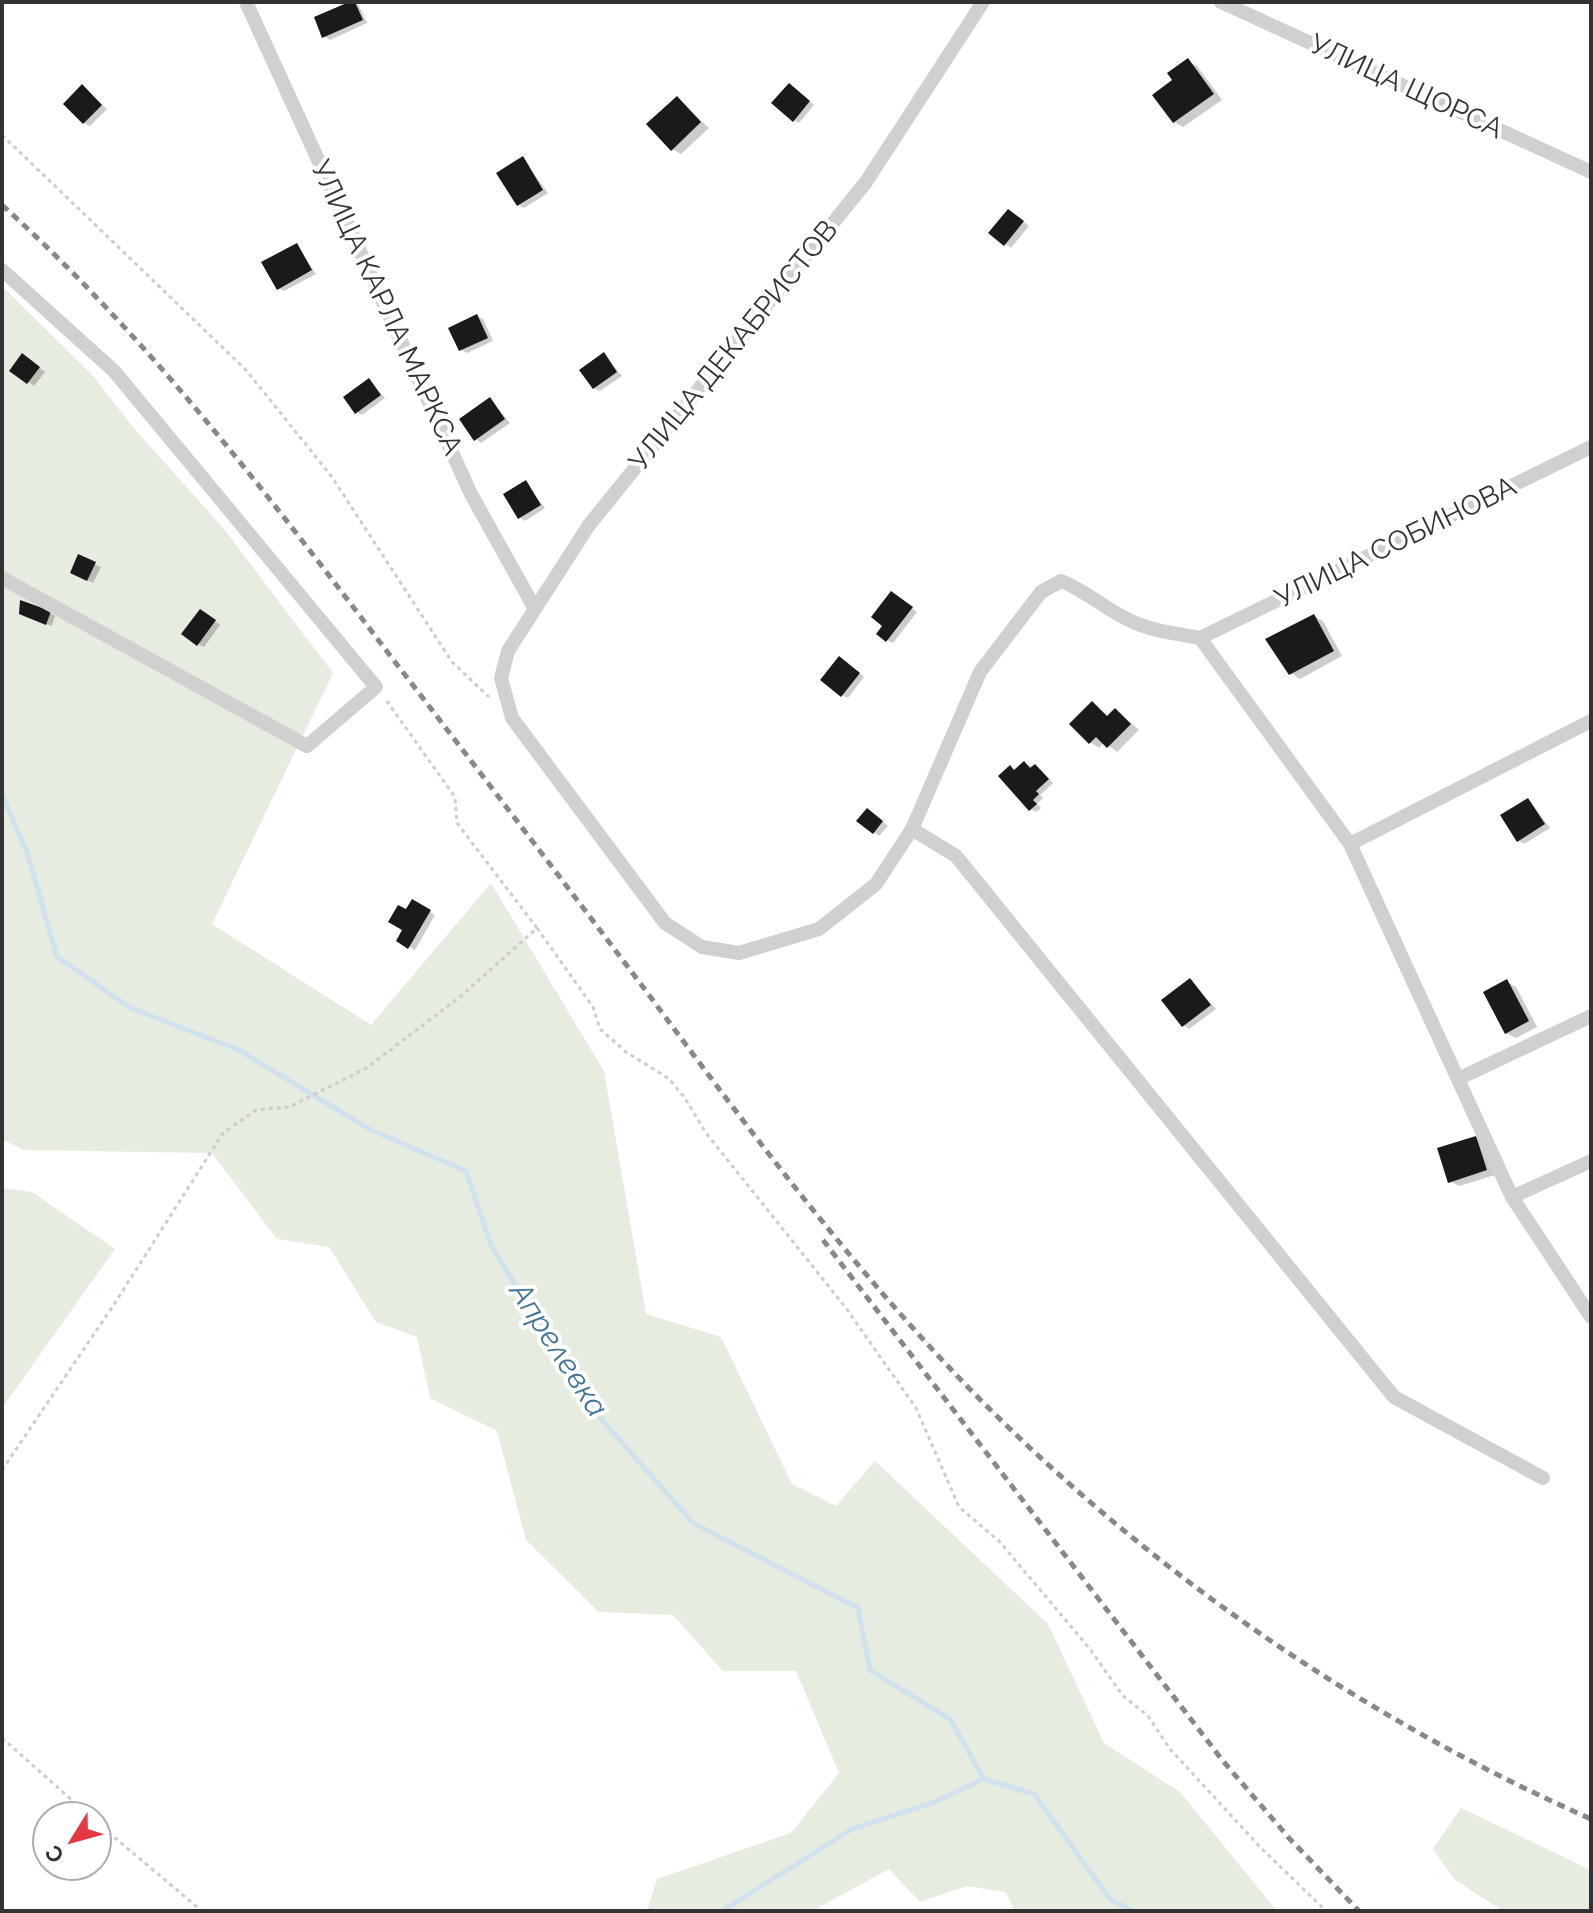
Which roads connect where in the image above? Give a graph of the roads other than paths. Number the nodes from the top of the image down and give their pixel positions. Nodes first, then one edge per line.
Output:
1 (246, 2) edge
2 (983, 2) edge
3 (1221, 2) edge
4 (1591, 172) edge
5 (2, 270) edge
6 (1591, 447) edge
7 (2, 578) edge
8 (535, 609) junction
9 (1200, 638) junction
10 (1591, 721) edge
11 (912, 829) junction
12 (1350, 844) junction
13 (1591, 1016) edge
14 (1460, 1078) junction
15 (1591, 1161) edge
16 (1512, 1197) junction
17 (1591, 1317) edge
18 (1543, 1478) dead end

1 - 8 street, УЛИЦА КАРЛА МАРКСА
2 - 8 street, УЛИЦА ДЕКАБРИСТОВ
3 - 4 street, УЛИЦА ЩОРСА
5 - 7 street
6 - 9 street, УЛИЦА СОБИНОВА
8 - 11 street, УЛИЦА ДЕКАБРИСТОВ
9 - 11 street
9 - 12 street
10 - 12 street
11 - 18 street
12 - 14 street
13 - 14 street
14 - 16 street
15 - 16 street
16 - 17 street

